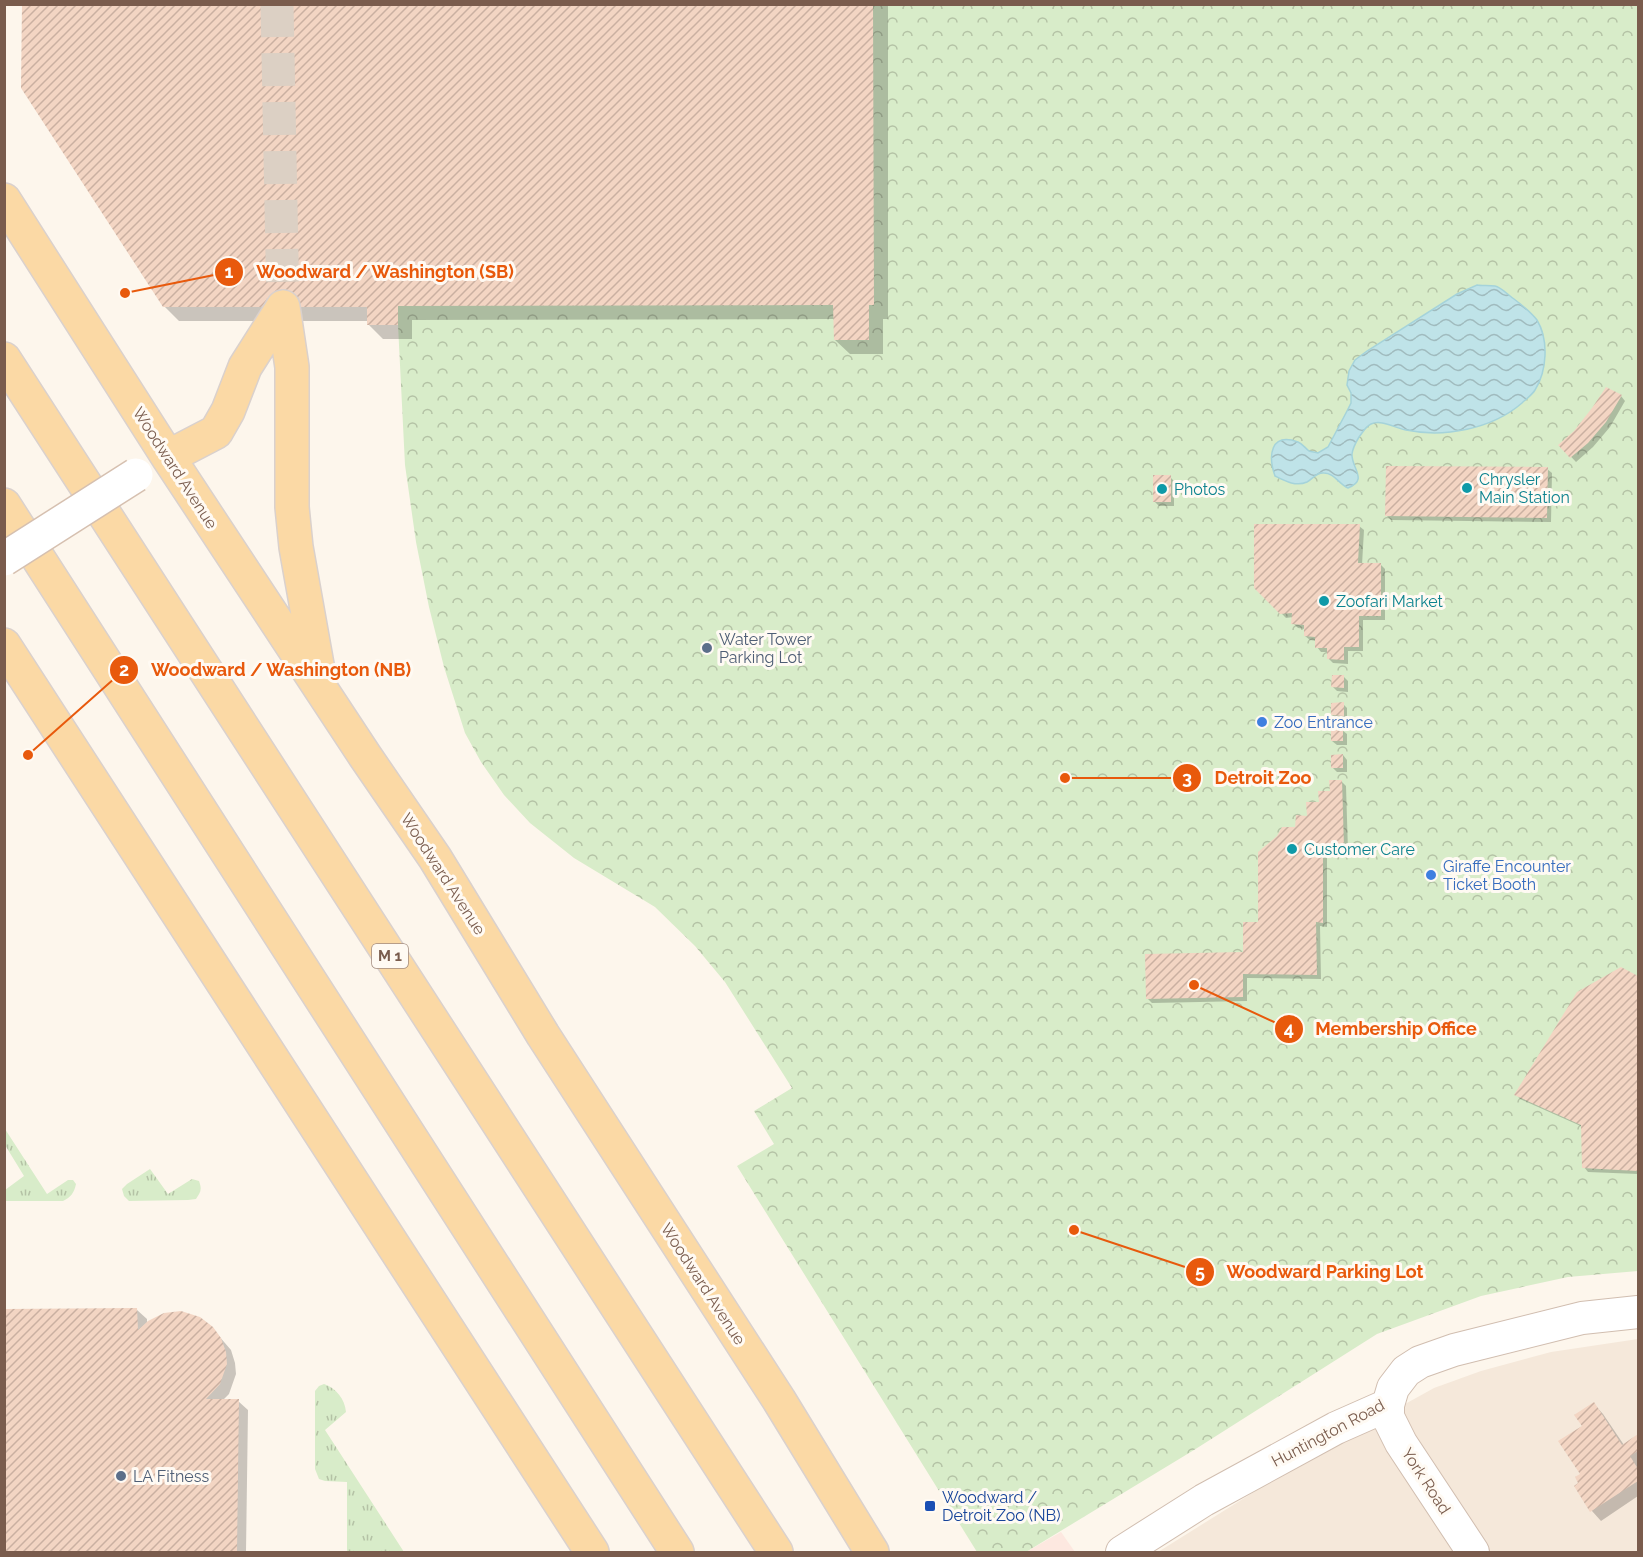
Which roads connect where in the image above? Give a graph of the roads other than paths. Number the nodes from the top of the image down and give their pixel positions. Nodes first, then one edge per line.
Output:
1 (4, 200) edge
2 (4, 359) edge
3 (168, 458) junction
4 (136, 475) dead end
5 (4, 505) edge
6 (4, 559) edge
7 (4, 645) edge
8 (321, 690) junction
9 (1638, 1312) edge
10 (1388, 1405) junction
11 (592, 1552) edge
12 (677, 1552) edge
13 (777, 1552) edge
14 (872, 1552) edge
15 (1122, 1552) edge
16 (1473, 1552) edge

1 - 3 main road, Woodward Avenue
2 - 13 main road, M 1
3 - 8 main road, Woodward Avenue
3 - 8 main road
4 - 6 main road, bridge
5 - 12 main road
7 - 11 main road
8 - 14 main road, Woodward Avenue
9 - 10 street, Huntington Road
10 - 15 street, Huntington Road
10 - 16 street, York Road

